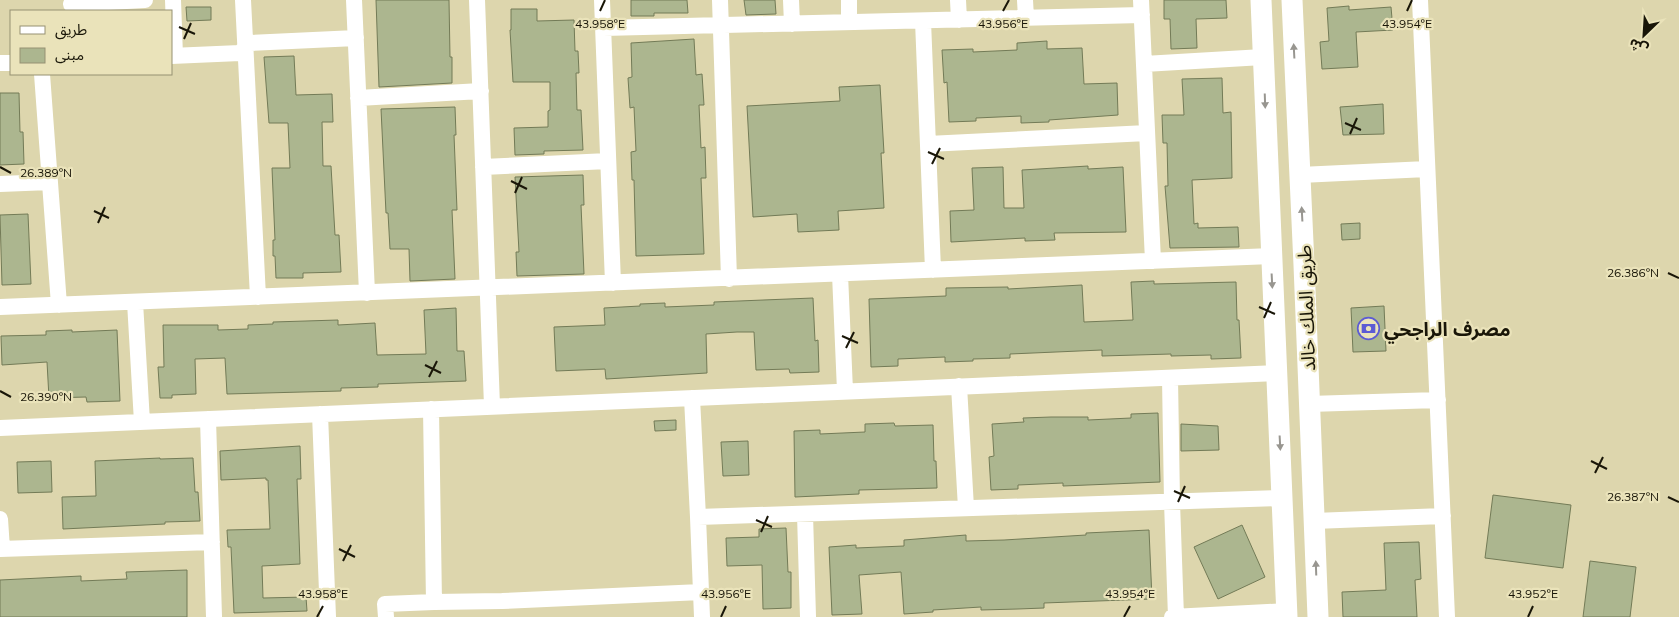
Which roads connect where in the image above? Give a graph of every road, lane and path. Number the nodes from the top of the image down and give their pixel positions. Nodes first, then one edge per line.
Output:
1 (145, 0) edge
2 (173, 0) edge
3 (243, 0) edge
4 (354, 0) edge
5 (478, 0) edge
6 (602, 0) edge
7 (720, 0) edge
8 (791, 0) edge
9 (849, 0) edge
10 (958, 0) edge
11 (1025, 0) edge
12 (1261, 0) edge
13 (1292, 0) edge
14 (1420, 0) edge
15 (71, 5) edge
16 (1141, 8) edge
17 (1026, 18) junction
18 (959, 20) junction
19 (923, 21) junction
20 (850, 22) junction
21 (792, 24) junction
22 (721, 26) junction
23 (603, 28) junction
24 (356, 38) junction
25 (244, 49) junction
26 (173, 56) edge
27 (1264, 57) junction
28 (1144, 64) junction
29 (42, 75) edge
30 (481, 91) junction
31 (358, 98) junction
32 (1147, 133) junction
33 (928, 144) junction
34 (608, 161) junction
35 (483, 167) junction
36 (1427, 169) junction
37 (1300, 175) junction
38 (50, 182) junction
39 (0, 184) edge
40 (1272, 256) junction
41 (1153, 261) junction
42 (933, 270) junction
43 (840, 274) junction
44 (729, 279) junction
45 (613, 284) junction
46 (488, 289) junction
47 (367, 293) junction
48 (258, 298) junction
49 (135, 302) junction
50 (59, 305) junction
51 (0, 307) edge
52 (1276, 372) junction
53 (1170, 378) junction
54 (959, 386) junction
55 (845, 391) junction
56 (692, 398) junction
57 (1438, 400) junction
58 (1309, 404) junction
59 (492, 406) junction
60 (431, 409) junction
61 (320, 414) junction
62 (208, 419) junction
63 (142, 422) junction
64 (0, 428) edge
65 (1282, 498) junction
66 (1172, 502) junction
67 (966, 508) junction
68 (805, 514) junction
69 (1442, 516) junction
70 (698, 517) junction
71 (0, 519) edge
72 (1314, 521) junction
73 (212, 542) junction
74 (1, 549) edge
75 (701, 592) junction
76 (434, 602) junction
77 (503, 609) edge
78 (1287, 614) edge
79 (214, 617) edge
80 (328, 617) edge
81 (386, 617) edge
82 (702, 617) edge
83 (808, 617) edge
84 (1172, 617) edge
85 (1176, 617) edge
86 (1318, 617) edge
87 (1446, 617) edge

1 - 15 street
2 - 26 street
3 - 25 street
4 - 24 street
5 - 30 street
6 - 23 street
7 - 22 street
8 - 21 street
9 - 20 street
10 - 18 street
11 - 17 street
12 - 27 main road, طريق الملك خالد
37 -> 13 main road, طريق الملك خالد
14 - 36 street
16 - 17 street
16 - 28 street
17 - 18 street
18 - 19 street
19 - 20 street
19 - 33 street
20 - 21 street
21 - 22 street
22 - 23 street
22 - 44 street
23 - 34 street
24 - 25 street
24 - 31 street
25 - 26 street
25 - 48 street
27 - 28 street
27 -> 40 main road, طريق الملك خالد
28 - 32 street
29 - 38 street
30 - 31 street
30 - 35 street
31 - 47 street
32 - 33 street
32 - 41 street
33 - 42 street
34 - 35 street
34 - 45 street
35 - 46 street
36 - 37 street
36 - 57 street
58 -> 37 main road, طريق الملك خالد
38 - 39 street
38 - 50 street
40 - 41 street
40 -> 52 main road, طريق الملك خالد
41 - 42 street
42 - 43 street
43 - 44 street
43 - 55 street
44 - 45 street
45 - 46 street
46 - 47 street
46 - 59 street
47 - 48 street
48 - 49 street
49 - 50 street
49 - 63 street
50 - 51 street
52 - 53 street
52 -> 65 main road, طريق الملك خالد
53 - 54 street
53 - 66 street
54 - 55 street
54 - 67 street
55 - 56 street
56 - 59 street
56 - 70 street
57 - 58 street
57 - 69 street
58 - 72 main road, طريق الملك خالد
59 - 60 street
60 - 61 street
60 - 76 street
61 - 62 street
61 - 80 street
62 - 63 street
62 - 73 street
63 - 64 street
65 - 66 street
65 - 78 main road, طريق الملك خالد
66 - 67 street
66 - 85 street
67 - 68 street
68 - 70 street
68 - 83 street
69 - 72 street
69 - 87 street
70 - 75 street
71 - 74 street
86 -> 72 main road, طريق الملك خالد
73 - 74 street
73 - 79 street
75 - 77 street
75 - 82 street
76 - 77 street
76 - 81 street
78 - 85 street
84 - 85 street

